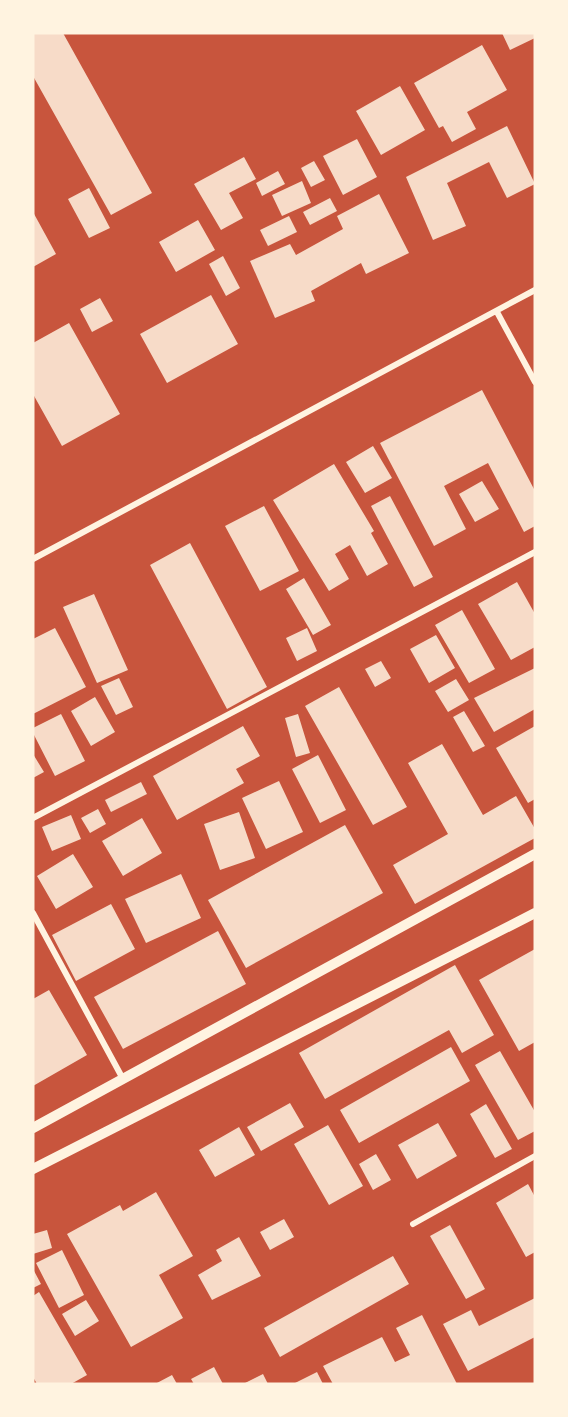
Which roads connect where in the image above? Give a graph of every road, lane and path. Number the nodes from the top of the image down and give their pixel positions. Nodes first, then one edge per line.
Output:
1 (535, 290) edge
2 (497, 312) junction
3 (535, 382) edge
4 (535, 552) edge
5 (33, 560) edge
6 (33, 818) edge
7 (535, 854) edge
8 (33, 913) edge
9 (535, 913) edge
10 (123, 1079) junction
11 (33, 1128) edge
12 (535, 1156) edge
13 (33, 1169) edge
14 (413, 1224) dead end

1 - 2 street
2 - 3 street
2 - 5 street
4 - 6 street
7 - 10 street
8 - 10 street
9 - 13 street
10 - 11 street
12 - 14 street

